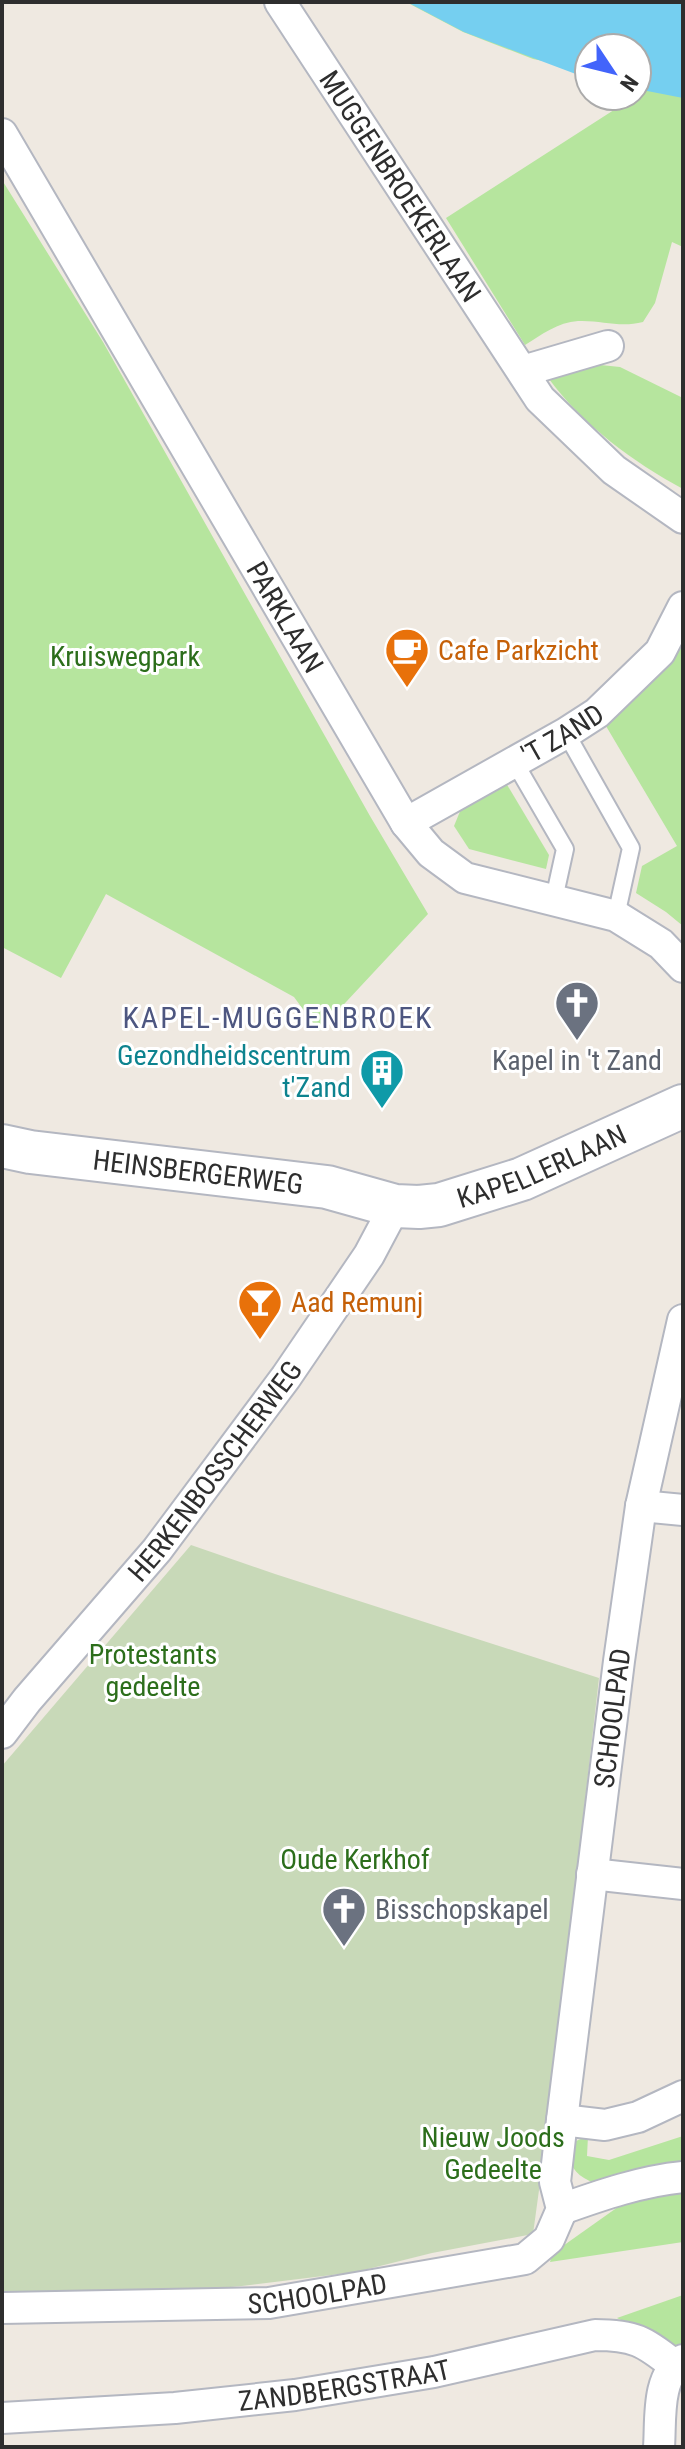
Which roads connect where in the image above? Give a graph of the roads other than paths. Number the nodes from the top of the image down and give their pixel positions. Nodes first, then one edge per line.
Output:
1 (280, 2) edge
2 (2, 134) edge
3 (608, 346) dead end
4 (523, 371) junction
5 (683, 518) edge
6 (683, 607) edge
7 (566, 733) junction
8 (515, 763) junction
9 (406, 823) junction
10 (554, 899) junction
11 (616, 916) junction
12 (683, 967) edge
13 (683, 1106) edge
14 (2, 1146) edge
15 (395, 1206) junction
16 (683, 1320) edge
17 (641, 1506) junction
18 (683, 1510) edge
19 (15, 1697) edge
20 (2, 1733) edge
21 (592, 1874) junction
22 (683, 1884) edge
23 (683, 2096) edge
24 (562, 2120) junction
25 (683, 2177) edge
26 (562, 2209) junction
27 (2, 2308) edge
28 (678, 2363) edge
29 (2, 2418) edge
30 (659, 2447) edge

1 - 4 street, MUGGENBROEKERLAAN
2 - 9 street, PARKLAAN
3 - 4 street
4 - 5 street, MUGGENBROEKERLAAN
6 - 7 street, 'T ZAND
7 - 8 street, 'T ZAND
7 - 11 lane
8 - 9 street, 'T ZAND
8 - 10 lane
9 - 10 street, PARKLAAN
10 - 11 street, PARKLAAN
11 - 12 street, PARKLAAN
13 - 15 street, KAPELLERLAAN
14 - 15 street, HEINSBERGERWEG
15 - 19 street, HERKENBOSSCHERWEG
16 - 17 street, SCHOOLPAD
17 - 18 street
17 - 21 street, SCHOOLPAD
19 - 20 street, HERKENBOSSCHERWEG
21 - 22 street
21 - 24 street, SCHOOLPAD
23 - 24 street
24 - 26 street, SCHOOLPAD
25 - 26 street
26 - 27 street, SCHOOLPAD
28 - 29 street, ZANDBERGSTRAAT
28 - 30 street, ZANDBERGSTRAAT

